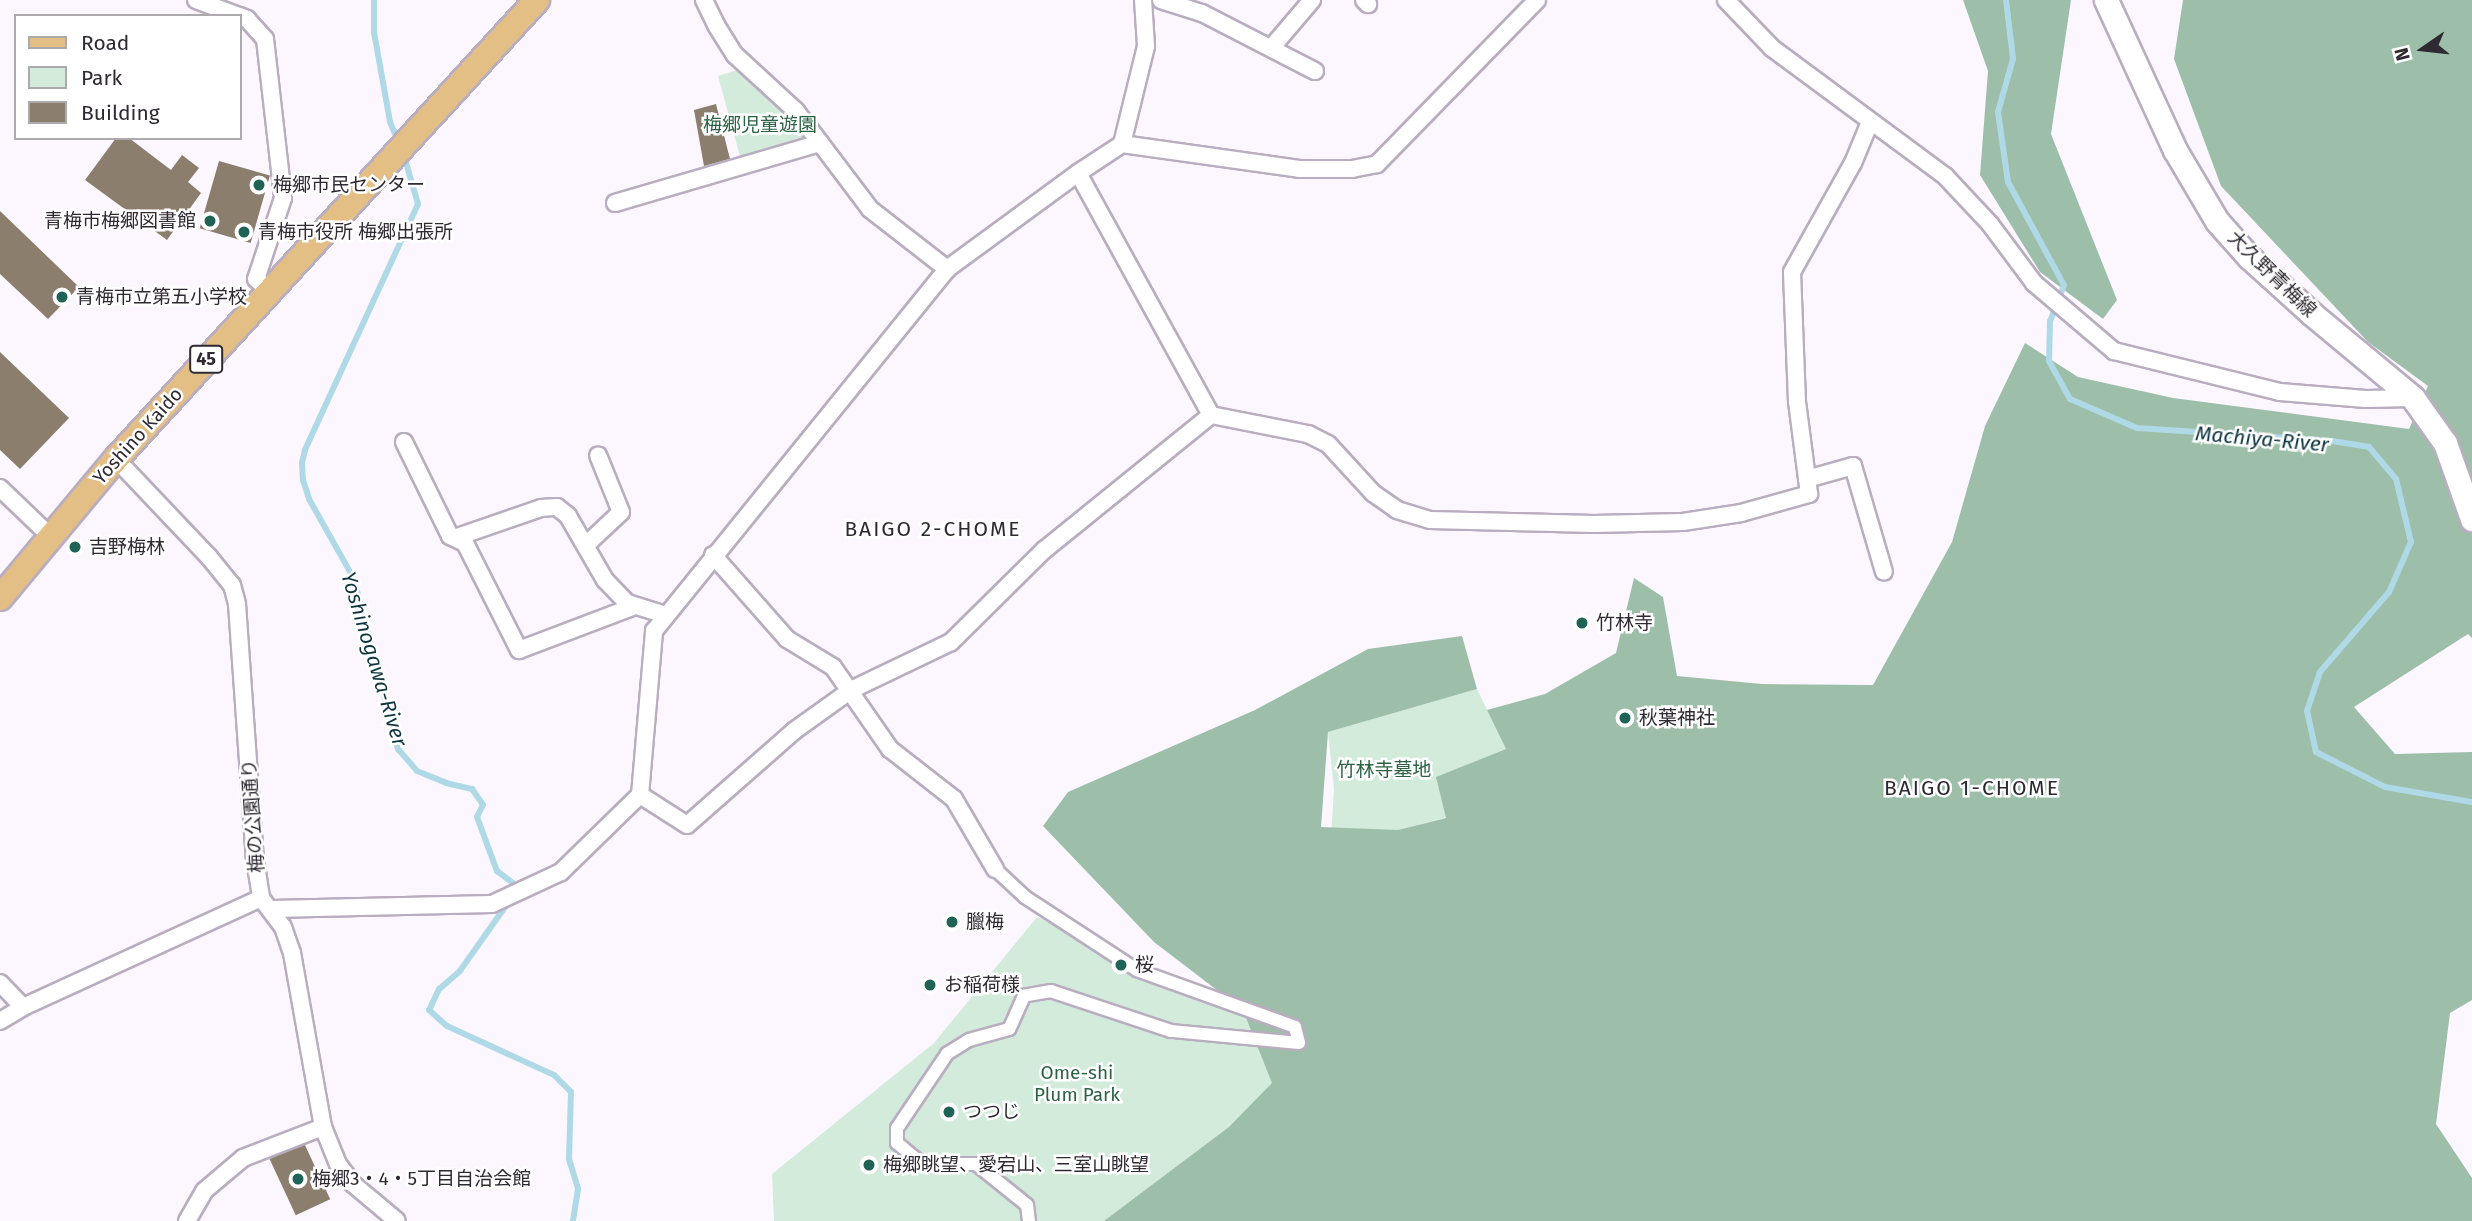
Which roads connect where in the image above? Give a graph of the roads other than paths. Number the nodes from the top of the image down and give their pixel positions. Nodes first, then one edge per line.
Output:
1 (196, 0) edge
2 (537, 0) edge
3 (704, 0) edge
4 (1143, 0) edge
5 (1161, 0) edge
6 (1312, 0) edge
7 (1537, 0) edge
8 (1726, 0) edge
9 (2106, 0) edge
10 (1207, 6) edge
11 (234, 14) edge
12 (242, 17) edge
13 (1272, 47) junction
14 (1315, 71) dead end
15 (1870, 121) junction
16 (820, 143) junction
17 (1122, 144) junction
18 (1078, 173) junction
19 (615, 203) dead end
20 (947, 269) junction
21 (269, 290) junction
22 (2413, 398) junction
23 (1211, 415) junction
24 (404, 442) dead end
25 (598, 455) dead end
26 (116, 460) junction
27 (1807, 479) junction
28 (0, 488) edge
29 (2472, 519) edge
30 (50, 536) junction
31 (457, 537) junction
32 (586, 545) junction
33 (713, 555) junction
34 (1884, 572) dead end
35 (0, 598) edge
36 (635, 606) junction
37 (666, 615) junction
38 (851, 690) junction
39 (640, 795) junction
40 (995, 869) joint
41 (267, 904) junction
42 (0, 984) edge
43 (23, 1007) junction
44 (0, 1021) edge
45 (323, 1127) junction
46 (187, 1221) edge
47 (397, 1221) edge
48 (1029, 1221) edge

1 - 11 street
2 - 21 main road, Yoshino Kaido / 45
3 - 16 street
4 - 17 street
5 - 10 street
6 - 13 street
7 - 17 street
8 - 15 street
9 - 22 main road, 大久野青梅線
10 - 13 street
12 - 21 street
13 - 14 street
15 - 22 street
15 - 27 street
16 - 19 street
16 - 20 street
17 - 18 street
18 - 20 street
18 - 23 street
20 - 33 street
21 - 26 main road, Yoshino Kaido / 45
22 - 29 main road, 大久野青梅線
23 - 27 street
23 - 38 street
24 - 31 street
25 - 32 street
26 - 30 main road, Yoshino Kaido / 45
26 - 41 street, 梅の公園通り
27 - 34 street
28 - 30 street
30 - 35 main road, Yoshino Kaido / 45
31 - 32 street
31 - 36 street
32 - 36 street
33 - 37 street
33 - 38 street
36 - 37 street
37 - 39 street
38 - 39 street
38 - 40 street
39 - 41 street
40 - 48 street
41 - 43 street
41 - 45 street, 梅の公園通り
42 - 43 street
43 - 44 street
45 - 46 street
45 - 47 street, 梅の公園通り

